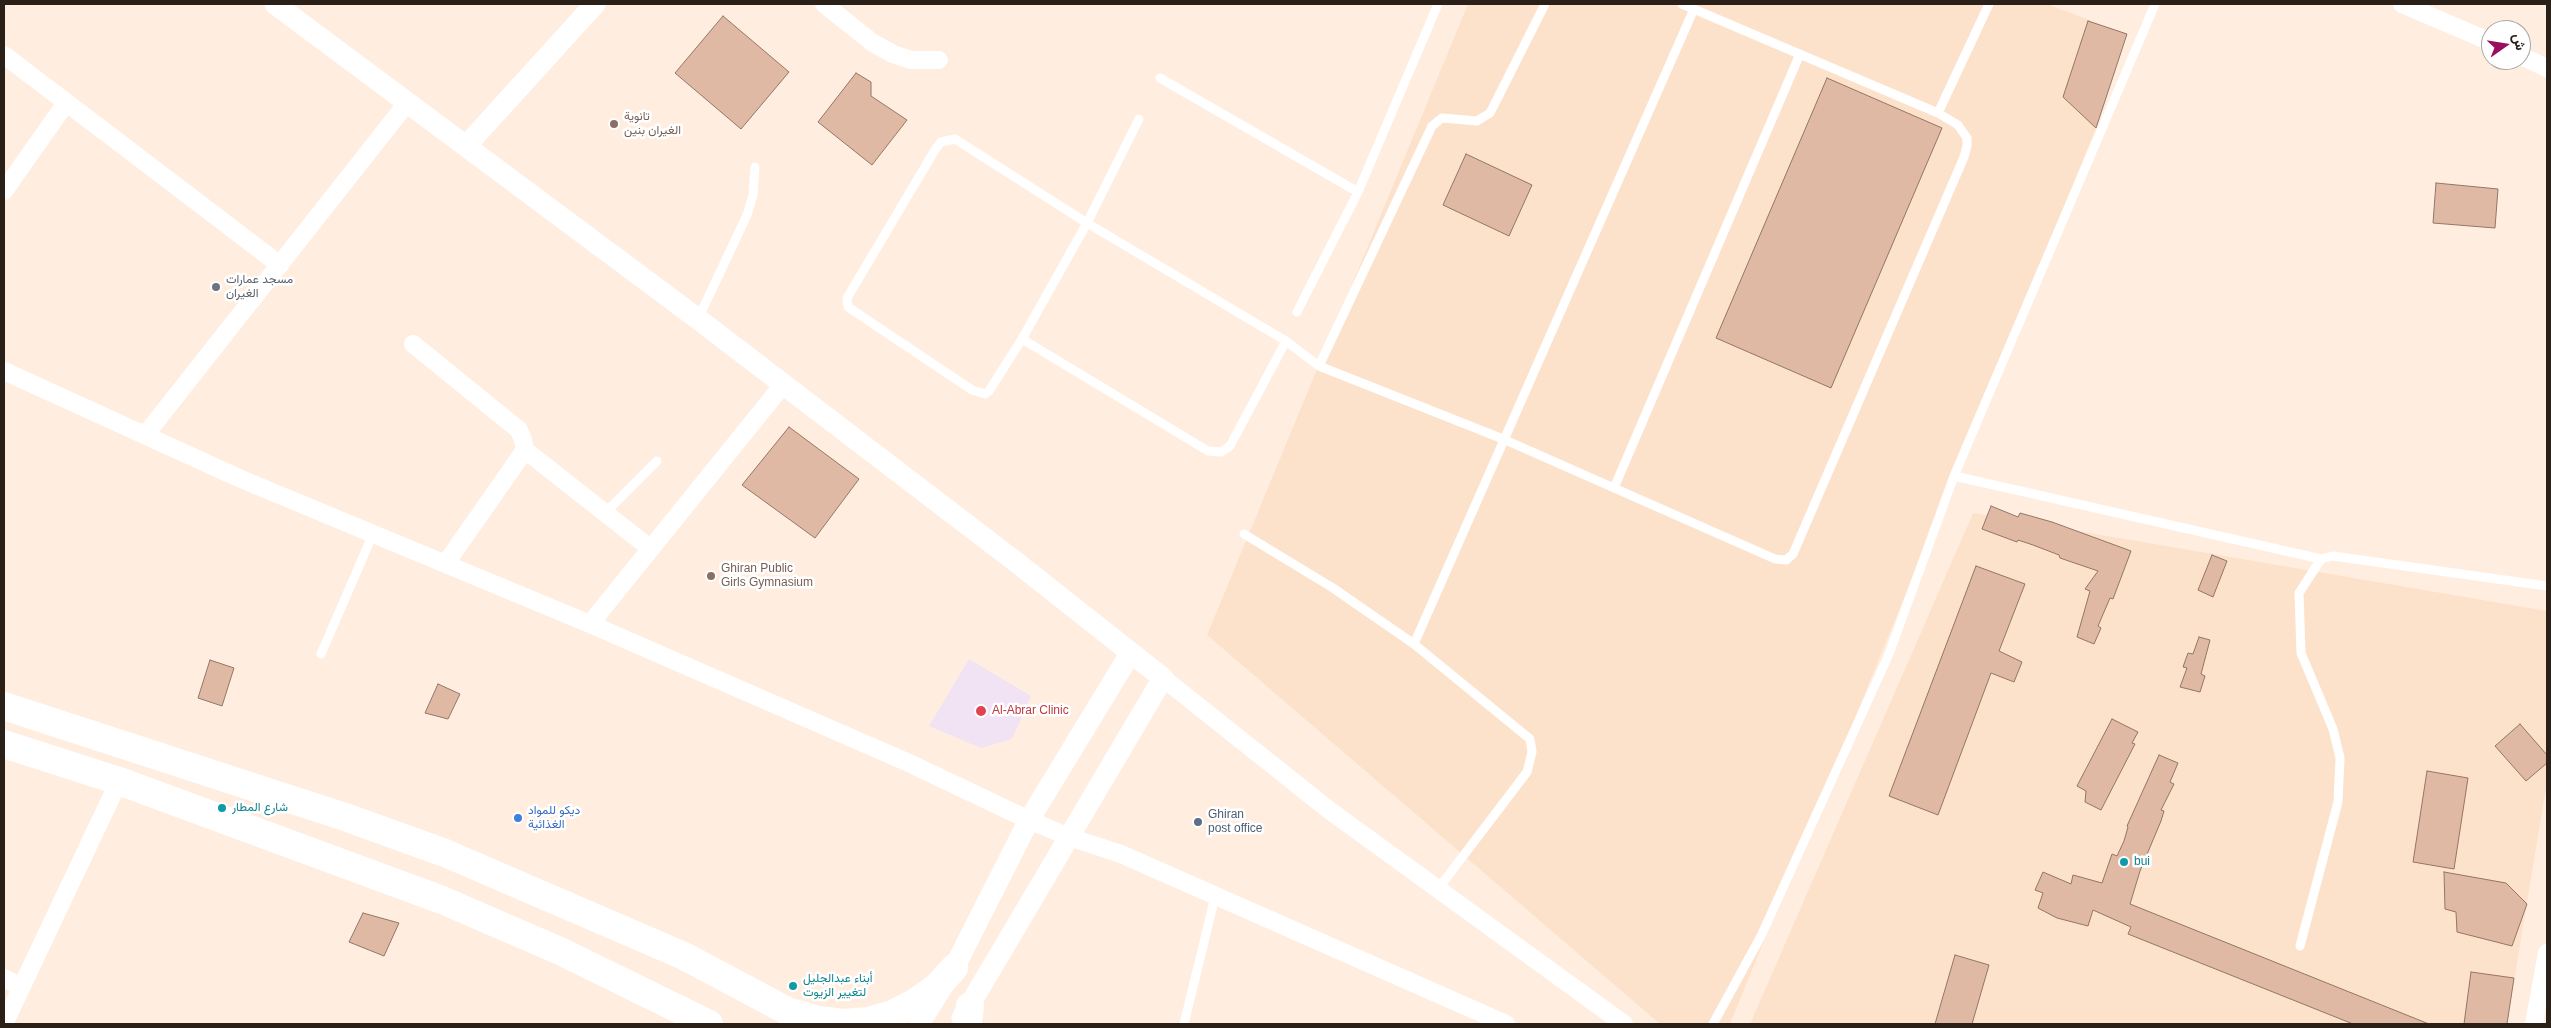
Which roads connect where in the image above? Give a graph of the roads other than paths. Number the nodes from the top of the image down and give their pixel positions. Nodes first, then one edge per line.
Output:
1 (275, 4) edge
2 (595, 4) edge
3 (824, 4) edge
4 (1438, 4) edge
5 (1545, 4) edge
6 (1682, 4) edge
7 (1989, 4) edge
8 (2155, 4) edge
9 (2402, 4) edge
10 (1694, 9) junction
11 (2481, 38) edge
12 (1800, 54) junction
13 (4, 55) edge
14 (939, 60) dead end
15 (2531, 61) edge
16 (2547, 68) edge
17 (1160, 78) dead end
18 (66, 102) junction
19 (407, 104) junction
20 (1938, 113) junction
21 (1139, 119) dead end
22 (466, 146) junction
23 (755, 167) dead end
24 (4, 191) edge
25 (1358, 192) junction
26 (1086, 223) junction
27 (280, 265) junction
28 (1297, 312) dead end
29 (698, 319) junction
30 (1022, 339) junction
31 (1286, 341) junction
32 (413, 344) dead end
33 (1319, 366) junction
34 (4, 371) edge
35 (782, 386) junction
36 (146, 434) junction
37 (1503, 438) junction
38 (525, 450) junction
39 (656, 462) dead end
40 (1954, 476) junction
41 (1614, 488) junction
42 (605, 513) junction
43 (373, 534) junction
44 (1244, 534) dead end
45 (651, 549) junction
46 (2321, 559) junction
47 (446, 563) junction
48 (2547, 586) edge
49 (590, 624) junction
50 (1414, 644) junction
51 (321, 654) dead end
52 (1130, 654) junction
53 (1163, 678) junction
54 (4, 706) edge
55 (4, 744) edge
56 (119, 781) junction
57 (1028, 820) junction
58 (1069, 837) junction
59 (1438, 889) junction
60 (1215, 897) junction
61 (2300, 946) dead end
62 (2547, 953) edge
63 (954, 968) junction
64 (4, 978) edge
65 (21, 986) junction
66 (965, 1018) edge
67 (802, 1019) edge
68 (4, 1024) edge
69 (710, 1024) edge
70 (919, 1024) edge
71 (1184, 1024) edge
72 (1506, 1024) edge
73 (1624, 1024) edge
74 (1713, 1024) edge
75 (2534, 1024) edge

1 - 19 street
2 - 22 street
3 - 14 street
4 - 25 lane
5 - 33 lane
6 - 10 lane
7 - 20 lane
8 - 40 lane
9 - 11 street
10 - 12 lane
10 - 37 lane
12 - 20 lane
12 - 41 lane
13 - 18 street
15 - 16 street
17 - 25 lane
18 - 24 street
18 - 27 street
19 - 22 street
19 - 27 street
20 - 41 lane
21 - 26 lane
22 - 29 street
23 - 29 lane
25 - 28 lane
26 - 30 lane
26 - 30 lane
26 - 31 lane
27 - 36 street
29 - 35 street
30 - 31 lane
31 - 33 lane
32 - 38 street
33 - 37 lane
34 - 36 street
35 - 45 street
35 - 52 street
36 - 43 street
37 - 41 lane
37 - 50 lane
38 - 42 street
38 - 47 street
39 - 42 lane
40 - 46 lane
40 - 74 lane
42 - 45 street
43 - 47 street
43 - 51 lane
44 - 50 lane
45 - 49 street
46 - 48 lane
46 - 61 lane
47 - 49 street
49 - 57 street
50 - 59 lane
52 - 53 street
52 - 57 street
53 - 58 street
53 - 59 street
54 - 67 main road
55 - 56 main road
56 - 65 street
56 - 69 main road
57 - 58 street
57 - 63 street
58 - 60 street
58 - 66 street
59 - 73 street
60 - 71 lane
60 - 72 street
62 - 75 street
63 - 67 main road
63 - 70 street
64 - 65 street
65 - 68 street

